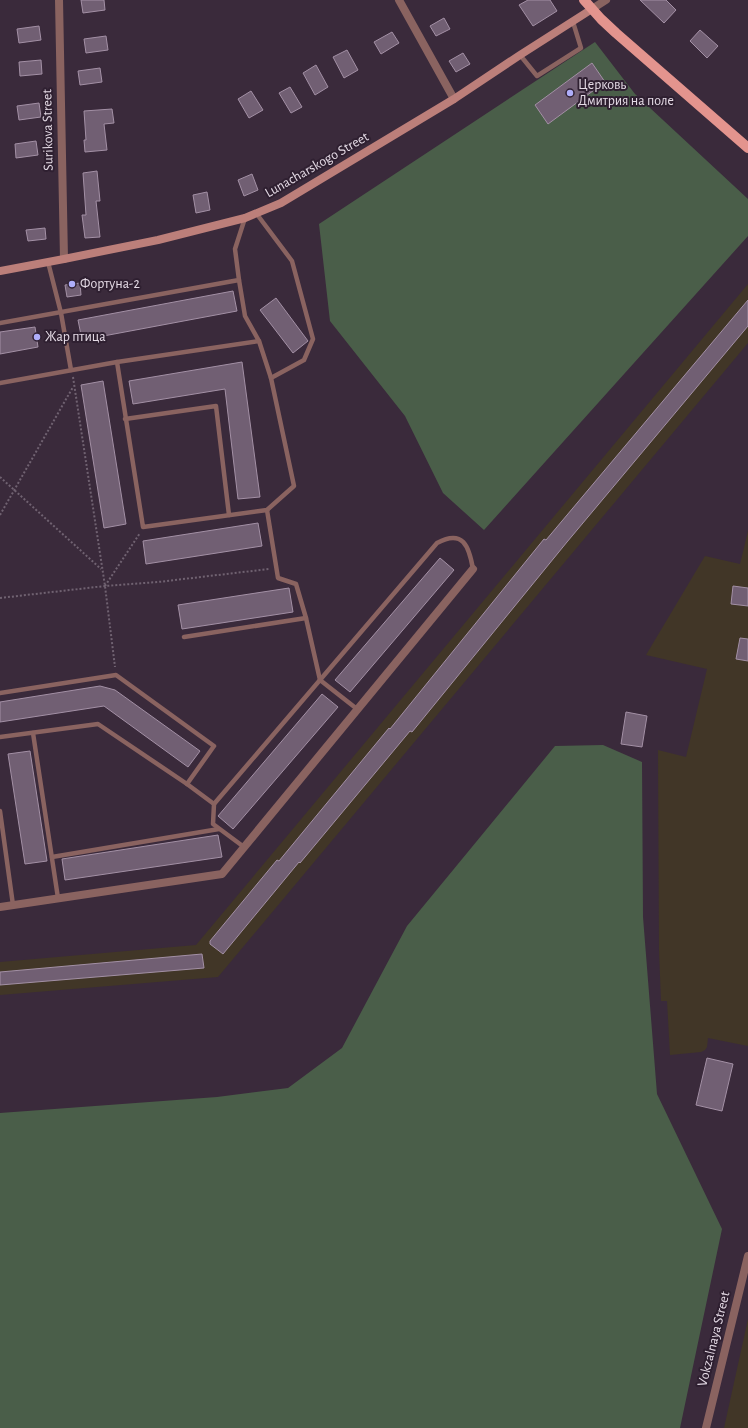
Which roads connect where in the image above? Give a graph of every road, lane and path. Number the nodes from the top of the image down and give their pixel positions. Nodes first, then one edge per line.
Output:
1 (59, 0) edge
2 (399, 0) edge
3 (584, 0) edge
4 (606, 0) edge
5 (592, 9) junction
6 (572, 22) junction
7 (520, 55) junction
8 (454, 99) junction
9 (748, 148) edge
10 (256, 214) junction
11 (245, 218) junction
12 (64, 259) junction
13 (48, 262) junction
14 (0, 271) edge
15 (239, 280) junction
16 (61, 313) junction
17 (0, 323) edge
18 (259, 341) junction
19 (117, 362) junction
20 (71, 370) junction
21 (271, 378) junction
22 (0, 383) edge
23 (74, 386) junction
24 (125, 418) junction
25 (0, 477) edge
26 (14, 489) junction
27 (267, 510) junction
28 (0, 515) edge
29 (229, 515) junction
30 (143, 527) junction
31 (276, 568) junction
32 (473, 569) joint
33 (102, 570) junction
34 (105, 586) junction
35 (0, 598) edge
36 (306, 618) junction
37 (184, 637) dead end
38 (116, 675) junction
39 (320, 680) junction
40 (0, 692) edge
41 (357, 709) junction
42 (33, 733) junction
43 (0, 737) edge
44 (187, 784) junction
45 (214, 804) junction
46 (0, 811) edge
47 (219, 829) junction
48 (244, 847) junction
49 (52, 857) junction
50 (58, 898) junction
51 (13, 905) junction
52 (0, 907) edge
53 (748, 1256) edge
54 (706, 1428) edge

1 - 12 street, Surikova Street
2 - 8 street
3 - 5 main road
4 - 5 street
5 - 6 street, Lunacharskogo Street
5 - 9 main road
6 - 7 street, Lunacharskogo Street
6 - 7 lane
7 - 8 street, Lunacharskogo Street
8 - 10 street, Lunacharskogo Street
10 - 11 street, Lunacharskogo Street
10 - 21 lane
11 - 12 street, Lunacharskogo Street
11 - 15 lane
12 - 13 street, Lunacharskogo Street
13 - 14 street, Lunacharskogo Street
13 - 16 lane
15 - 16 lane
15 - 18 lane
16 - 17 lane
16 - 20 lane
18 - 19 lane
18 - 21 lane
19 - 20 lane
19 - 24 lane
20 - 22 lane
20 - 23 path
21 - 27 lane
23 - 26 path
23 - 33 path
24 - 29 lane
24 - 30 lane
25 - 26 path
26 - 28 path
26 - 33 path
27 - 29 lane
27 - 31 lane
29 - 30 lane
30 - 34 path
31 - 34 path
31 - 36 lane
32 - 39 lane
32 - 41 street
33 - 34 path
34 - 35 path
34 - 38 path
36 - 37 lane
36 - 39 lane
38 - 40 lane
38 - 44 lane
39 - 41 lane
39 - 45 lane
41 - 48 street
42 - 43 lane
42 - 44 lane
42 - 49 lane
44 - 45 lane
45 - 47 lane
46 - 51 lane
47 - 48 lane
47 - 49 lane
48 - 50 street
49 - 50 lane
50 - 51 street
51 - 52 street
53 - 54 street, Vokzalnaya Street

